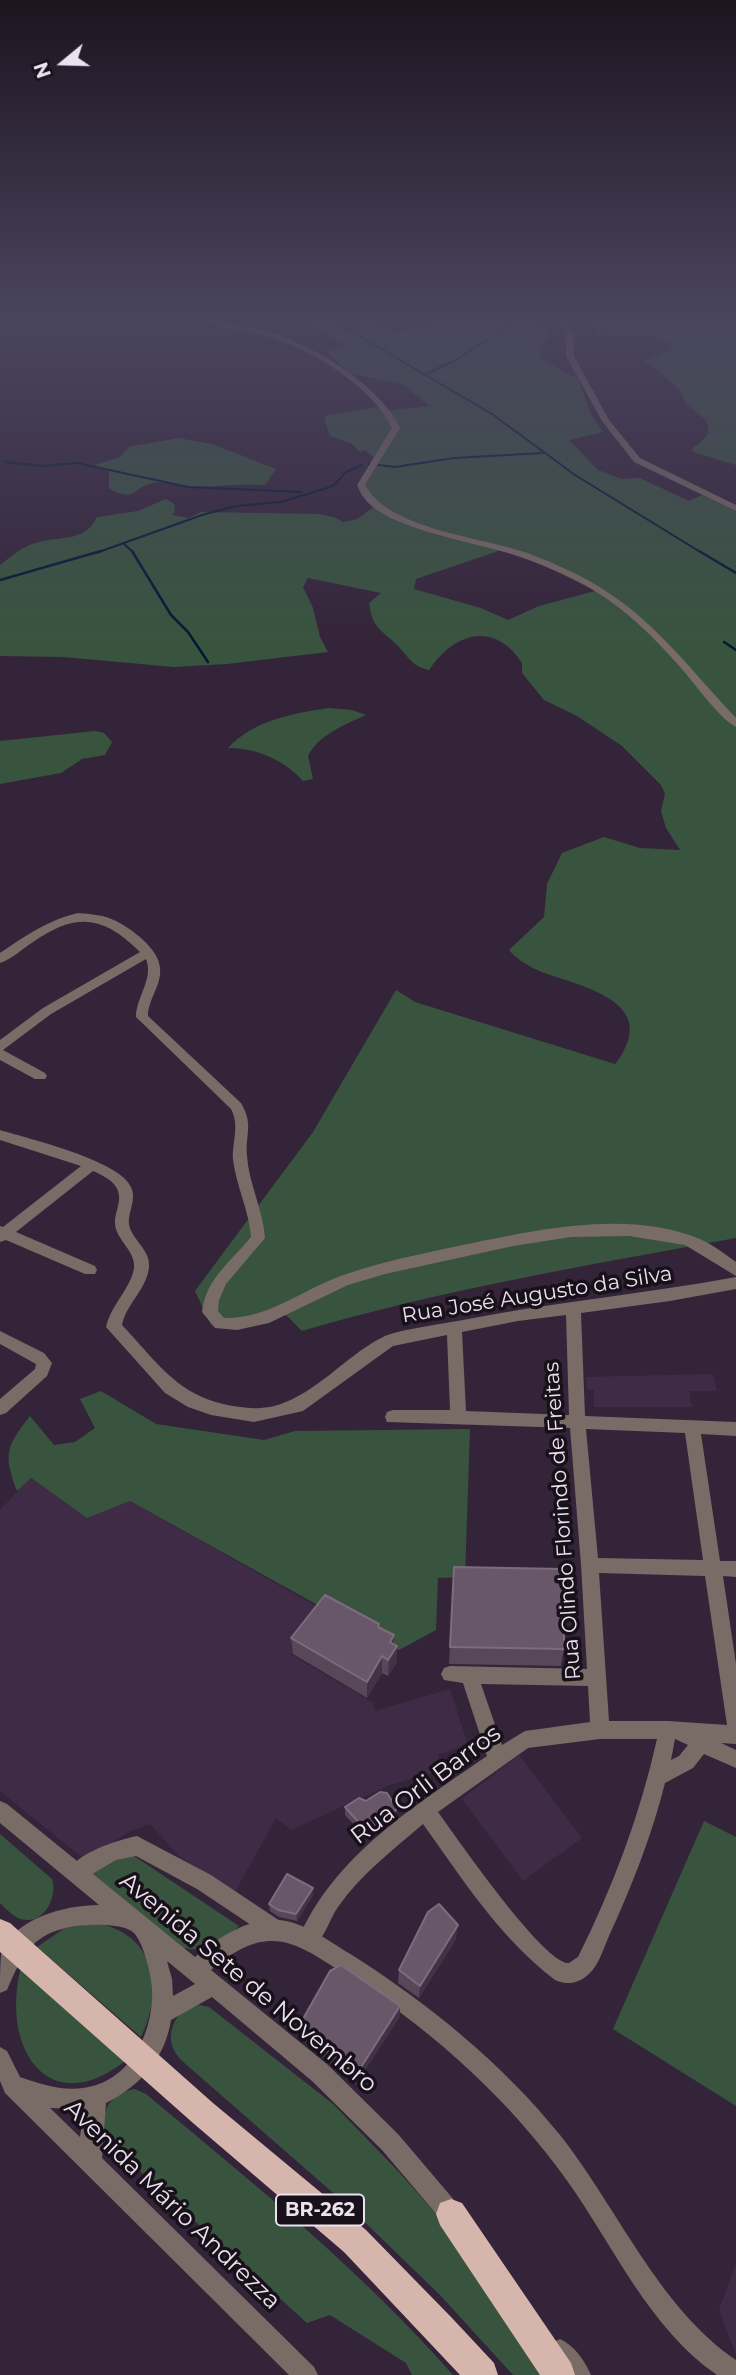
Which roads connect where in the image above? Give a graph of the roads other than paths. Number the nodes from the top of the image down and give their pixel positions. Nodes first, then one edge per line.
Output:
1 (395, 427) edge
2 (611, 427) edge
3 (736, 508) edge
4 (736, 723) edge
5 (147, 953) junction
6 (0, 959) edge
7 (0, 1047) edge
8 (0, 1054) edge
9 (40, 1076) dead end
10 (0, 1135) edge
11 (92, 1165) junction
12 (2, 1234) edge
13 (89, 1269) dead end
14 (736, 1270) edge
15 (736, 1283) edge
16 (573, 1308) junction
17 (454, 1328) junction
18 (0, 1336) edge
19 (0, 1408) edge
20 (393, 1417) dead end
21 (458, 1417) junction
22 (577, 1423) junction
23 (692, 1427) junction
24 (736, 1429) edge
25 (590, 1565) junction
26 (713, 1568) junction
27 (736, 1569) edge
28 (450, 1674) dead end
29 (469, 1675) junction
30 (596, 1678) junction
31 (736, 1724) edge
32 (600, 1730) junction
33 (675, 1730) junction
34 (736, 1735) edge
35 (701, 1743) junction
36 (497, 1758) junction
37 (736, 1759) edge
38 (659, 1776) junction
39 (425, 1810) junction
40 (0, 1811) edge
41 (77, 1873) junction
42 (139, 1925) junction
43 (276, 1930) junction
44 (8, 1940) edge
45 (309, 1940) junction
46 (195, 1970) junction
47 (0, 1983) edge
48 (214, 1985) junction
49 (192, 1997) junction
50 (164, 2012) junction
51 (0, 2058) edge
52 (144, 2059) junction
53 (6, 2080) edge
54 (96, 2096) junction
55 (91, 2162) junction
56 (451, 2214) junction
57 (727, 2369) edge
58 (306, 2375) edge
59 (482, 2375) edge
60 (559, 2375) edge
61 (579, 2375) edge

1 - 4 street
2 - 3 street
5 - 6 street
5 - 7 street
5 - 14 street
8 - 9 street
10 - 11 street
11 - 12 street
11 - 17 street, Rua José Augusto da Silva
12 - 13 street
15 - 16 street, Rua José Augusto da Silva
16 - 17 street, Rua José Augusto da Silva
16 - 22 street, Rua Olindo Florindo de Freitas
17 - 21 street
18 - 19 street
20 - 21 street
21 - 22 street
22 - 23 street
22 - 25 street, Rua Olindo Florindo de Freitas
23 - 24 street
23 - 26 street
25 - 26 street
25 - 30 street, Rua Olindo Florindo de Freitas
26 - 27 street
26 - 31 street
28 - 29 street
29 - 30 street
29 - 36 street
30 - 32 street, Rua Olindo Florindo de Freitas
32 - 33 street, Rua Orli Barros
32 - 36 street, Rua Orli Barros
33 - 34 street, Rua Orli Barros
33 - 35 street
33 - 38 street
35 - 37 street
35 - 38 street
36 - 39 street, Rua Orli Barros
38 - 39 street
39 - 45 street, Rua Orli Barros
40 - 41 street, Avenida Sete de Novembro
41 - 42 street, Avenida Sete de Novembro
41 - 43 street
42 - 44 street
42 - 46 street, Avenida Sete de Novembro
42 - 50 street
43 - 45 street
43 - 46 street
44 - 47 street
44 - 52 highway, BR-262
45 - 57 street
46 - 48 street, Avenida Sete de Novembro
46 - 49 street
48 - 49 street
48 - 56 street, Avenida Sete de Novembro
49 - 50 street
50 - 52 street
51 - 53 street, Avenida Mário Andrezza
52 - 54 street
52 - 59 highway, BR-262
53 - 54 street
53 - 55 street, Avenida Mário Andrezza
54 - 55 street
55 - 58 street, Avenida Mário Andrezza
56 - 60 highway
56 - 61 street, Avenida Sete de Novembro

